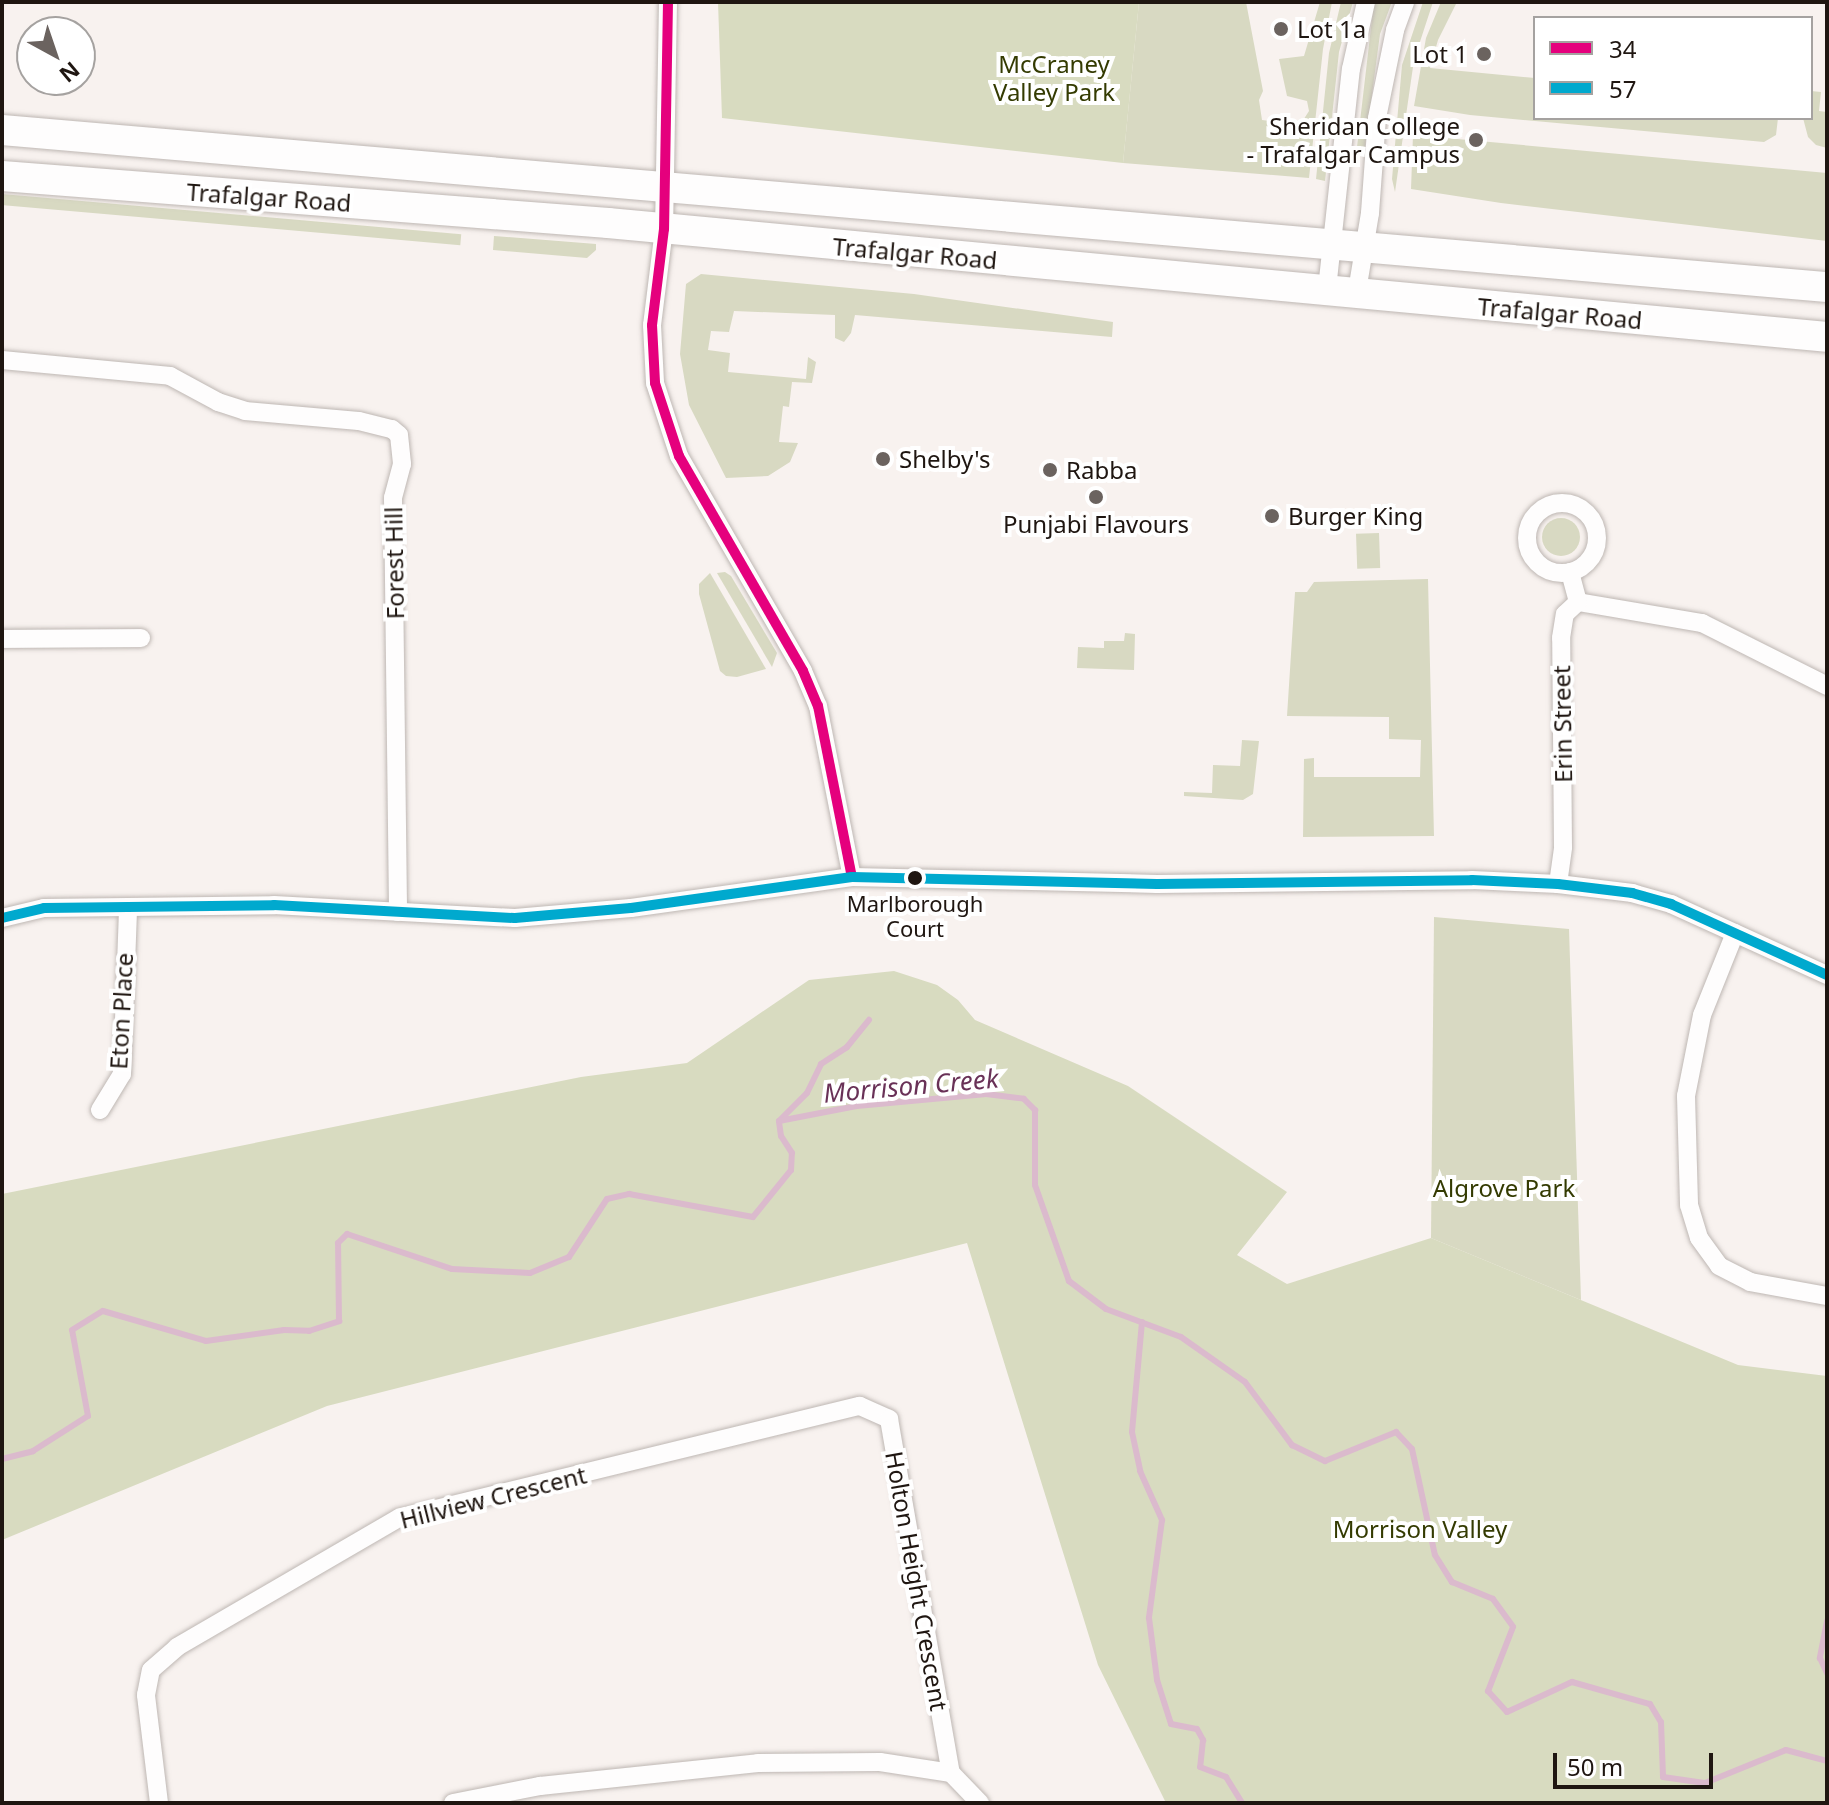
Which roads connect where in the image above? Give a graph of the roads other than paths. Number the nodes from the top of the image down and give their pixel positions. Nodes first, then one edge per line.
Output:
1 (668, 2) edge
2 (1366, 2) edge
3 (1405, 2) edge
4 (2, 130) edge
5 (2, 176) edge
6 (666, 186) junction
7 (664, 229) junction
8 (1333, 242) junction
9 (1364, 246) junction
10 (1827, 287) edge
11 (1327, 289) junction
12 (1357, 291) junction
13 (1827, 337) edge
14 (2, 360) edge
15 (1570, 572) dead end
16 (1578, 602) junction
17 (141, 638) dead end
18 (2, 639) edge
19 (1827, 686) edge
20 (852, 877) junction
21 (1558, 884) junction
22 (128, 907) junction
23 (398, 912) junction
24 (2, 918) edge
25 (1735, 933) junction
26 (1827, 975) edge
27 (100, 1110) dead end
28 (1827, 1296) edge
29 (860, 1406) joint
30 (951, 1773) junction
31 (159, 1803) edge
32 (453, 1803) edge
33 (980, 1803) edge

1 - 6 street
2 - 8 street
3 - 9 street
4 - 6 main road, Trafalgar Road
5 - 7 main road, Trafalgar Road
6 - 7 street
6 - 8 main road, Trafalgar Road
7 - 11 main road, Trafalgar Road
7 - 20 street
8 - 9 main road, Trafalgar Road
8 - 11 street
9 - 10 main road, Trafalgar Road
9 - 12 street
11 - 12 main road, Trafalgar Road
12 - 13 main road, Trafalgar Road
14 - 23 street, Forest Hill
15 - 16 street
16 - 19 street
16 - 21 street, Erin Street
17 - 18 street
20 - 21 street
20 - 23 street
21 - 25 street
22 - 23 street
22 - 24 street
22 - 27 street, Eton Place
25 - 26 street
25 - 28 street
29 - 30 street, Holton Height Crescent
29 - 31 street, Hillview Crescent
30 - 32 street
30 - 33 street

